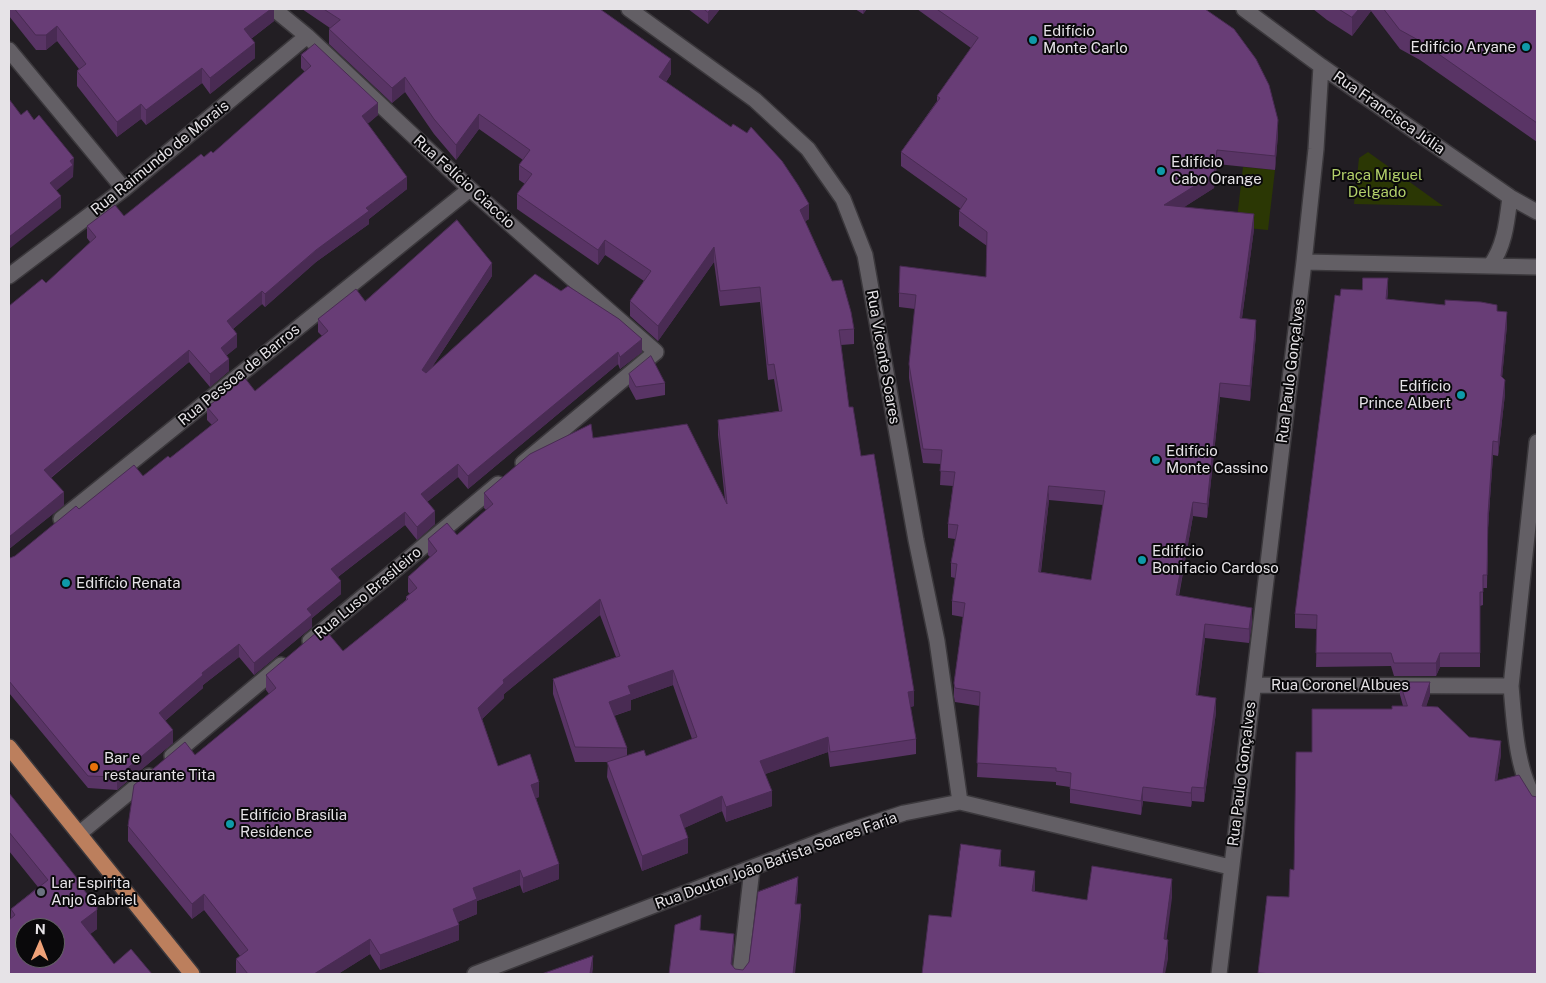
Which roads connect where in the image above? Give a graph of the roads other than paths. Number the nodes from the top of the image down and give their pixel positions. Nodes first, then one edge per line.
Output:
1 (274, 9) edge
2 (629, 9) edge
3 (1244, 9) edge
4 (307, 36) junction
5 (9, 50) edge
6 (1321, 66) junction
7 (124, 189) junction
8 (470, 189) junction
9 (1510, 196) junction
10 (1537, 212) edge
11 (1304, 262) junction
12 (1490, 266) junction
13 (1537, 267) edge
14 (9, 276) edge
15 (656, 352) joint
16 (1537, 442) edge
17 (47, 530) edge
18 (1254, 685) junction
19 (1511, 686) junction
20 (9, 747) edge
21 (1537, 801) edge
22 (960, 802) junction
23 (80, 833) junction
24 (1230, 867) junction
25 (752, 869) junction
26 (192, 974) edge
27 (475, 974) edge
28 (740, 974) edge
29 (1219, 974) edge

1 - 4 street, Rua Felício Ciaccio
2 - 22 street, Rua Vicente Soares
3 - 6 street, Rua Francisca Júlia
4 - 7 street, Rua Raimundo de Morais
4 - 8 street, Rua Felício Ciaccio
5 - 7 street
6 - 9 street, Rua Francisca Júlia
6 - 11 street, Rua Paulo Gonçalves
7 - 14 street, Rua Raimundo de Morais
8 - 15 street, Rua Felício Ciaccio
8 - 17 street, Rua Pessoa de Barros
9 - 10 street, Rua Francisca Júlia
9 - 12 street
11 - 12 street
11 - 18 street, Rua Paulo Gonçalves
12 - 13 street
15 - 23 street, Rua Luso Brasileiro
16 - 19 street
18 - 19 street, Rua Coronel Albues
18 - 24 street, Rua Paulo Gonçalves
19 - 21 street
20 - 23 main road
22 - 24 street, Rua Doutor João Batista Soares Faria
22 - 25 street, Rua Doutor João Batista Soares Faria
23 - 26 main road
24 - 29 street, Rua Paulo Gonçalves
25 - 27 street, Rua Doutor João Batista Soares Faria
25 - 28 street

